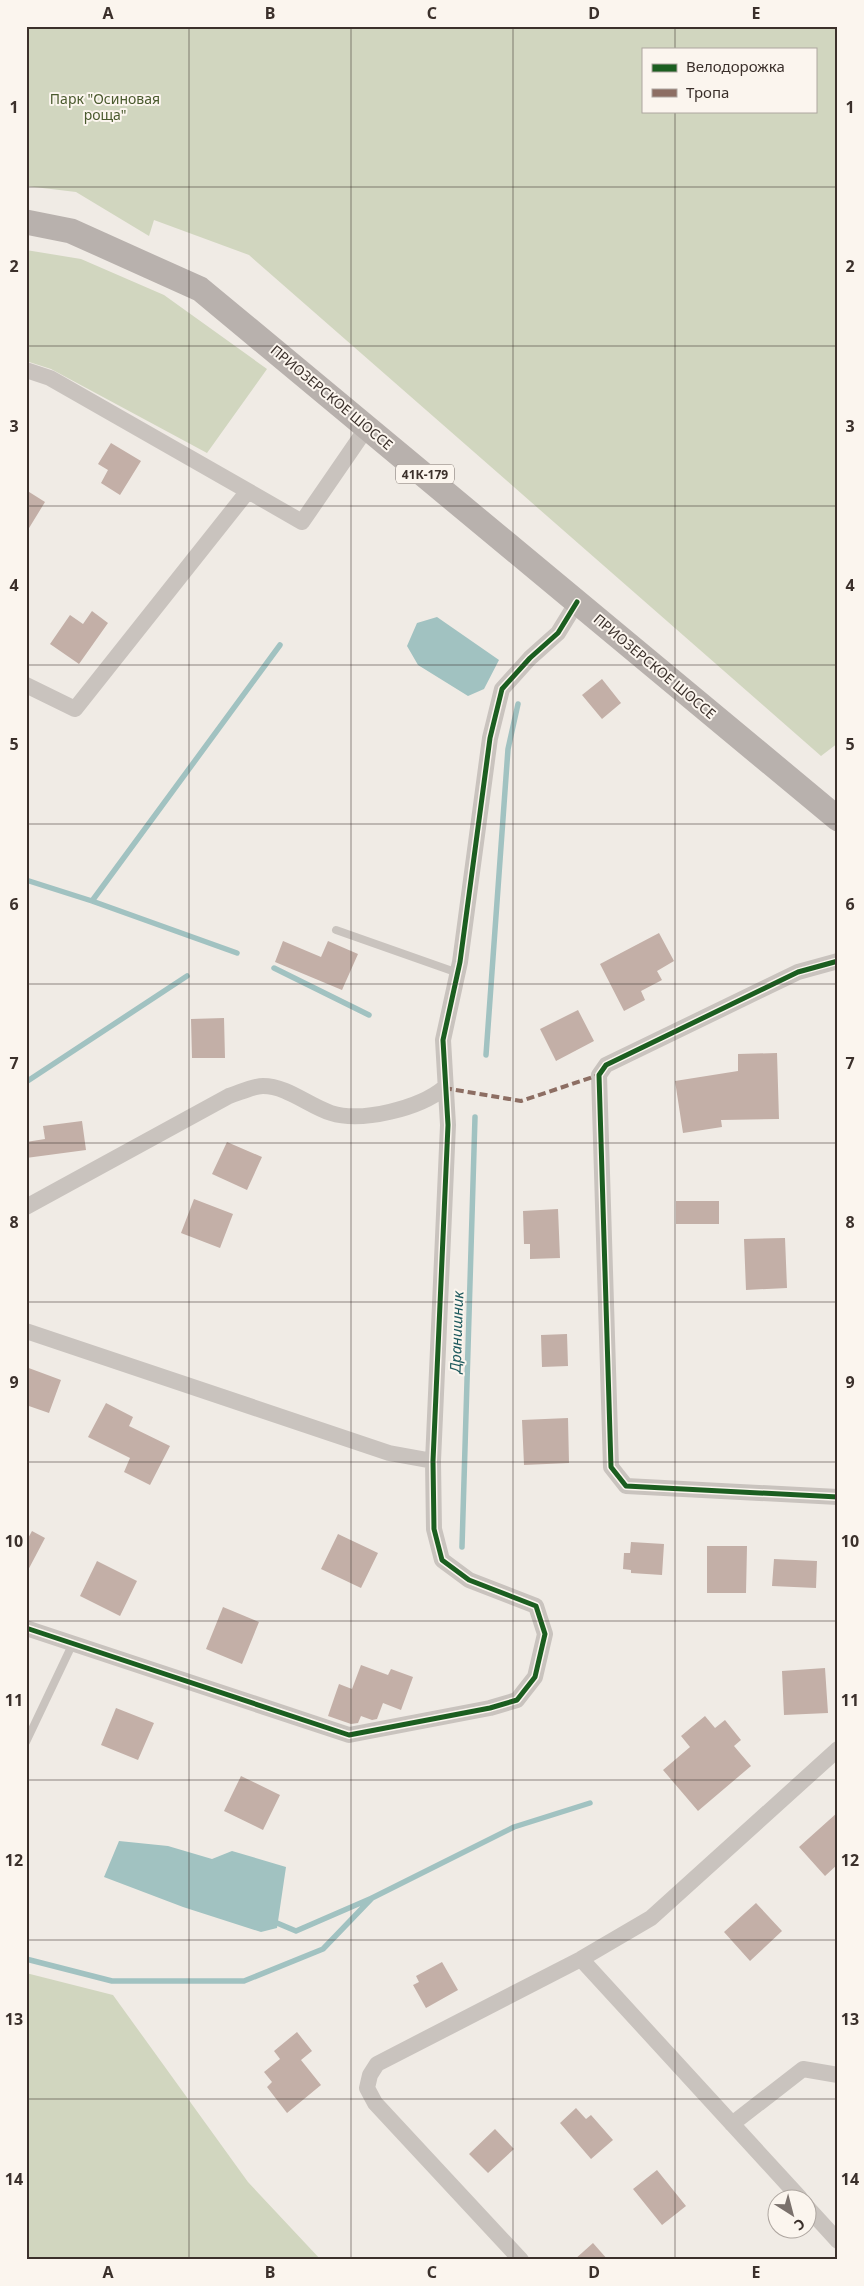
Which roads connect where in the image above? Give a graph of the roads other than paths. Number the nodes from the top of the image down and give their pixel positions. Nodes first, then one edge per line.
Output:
1 (26, 222) edge
2 (26, 370) edge
3 (368, 426) junction
4 (248, 491) junction
5 (577, 602) junction
6 (26, 685) edge
7 (838, 819) edge
8 (336, 930) dead end
9 (838, 961) edge
10 (458, 972) junction
11 (444, 1088) junction
12 (26, 1207) edge
13 (26, 1331) edge
14 (433, 1461) junction
15 (838, 1497) edge
16 (26, 1628) edge
17 (73, 1644) junction
18 (26, 1742) edge
19 (838, 1749) edge
20 (581, 1959) junction
21 (838, 2075) edge
22 (732, 2124) junction
23 (791, 2188) edge
24 (816, 2217) edge
25 (838, 2241) edge
26 (521, 2260) edge

1 - 3 main road, ПРИОЗЕРСКОЕ ШОССЕ / 41К-179
2 - 4 street
3 - 4 street
3 - 5 main road, ПРИОЗЕРСКОЕ ШОССЕ / 41К-179
4 - 6 street
5 - 7 main road, ПРИОЗЕРСКОЕ ШОССЕ / 41К-179
5 - 10 street
8 - 10 lane
9 - 15 street
10 - 11 street
11 - 12 street
11 - 14 street
13 - 14 street
14 - 17 street
16 - 17 street
17 - 18 lane
19 - 20 street
20 - 22 street
20 - 26 street
21 - 22 street
22 - 23 street
24 - 25 street

